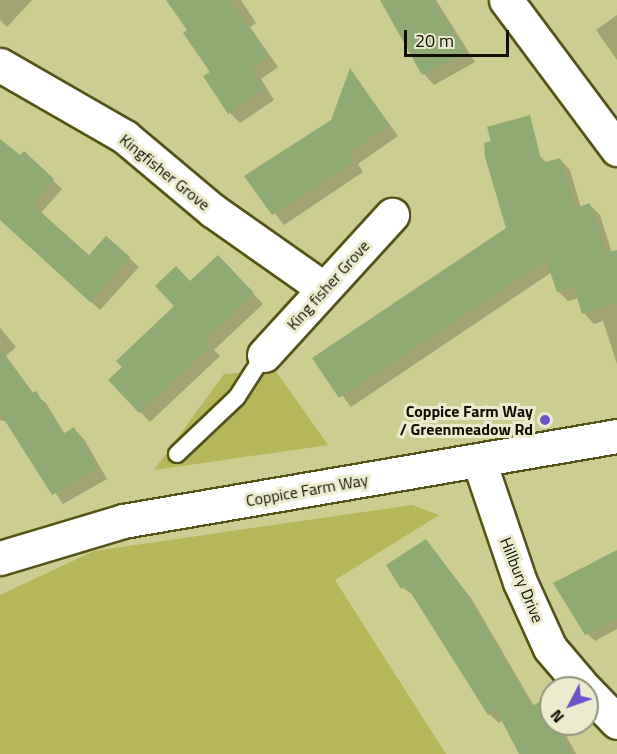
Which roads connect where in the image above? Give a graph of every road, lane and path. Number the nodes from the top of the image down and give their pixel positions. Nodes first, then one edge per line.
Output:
1 (512, 2) edge
2 (0, 65) edge
3 (617, 149) edge
4 (392, 215) dead end
5 (323, 288) junction
6 (264, 355) joint
7 (617, 436) edge
8 (177, 454) dead end
9 (479, 461) junction
10 (1, 553) edge
11 (574, 676) edge
12 (599, 703) edge
13 (617, 722) edge

1 - 3 street
2 - 5 street, Kingfisher Grove
4 - 5 street, King fisher Grove
5 - 6 street, King fisher Grove
6 - 8 lane
7 - 9 street, Coppice Farm Way
9 - 10 street, Coppice Farm Way
9 - 11 street, Hillbury Drive
12 - 13 street, Hillbury Drive

